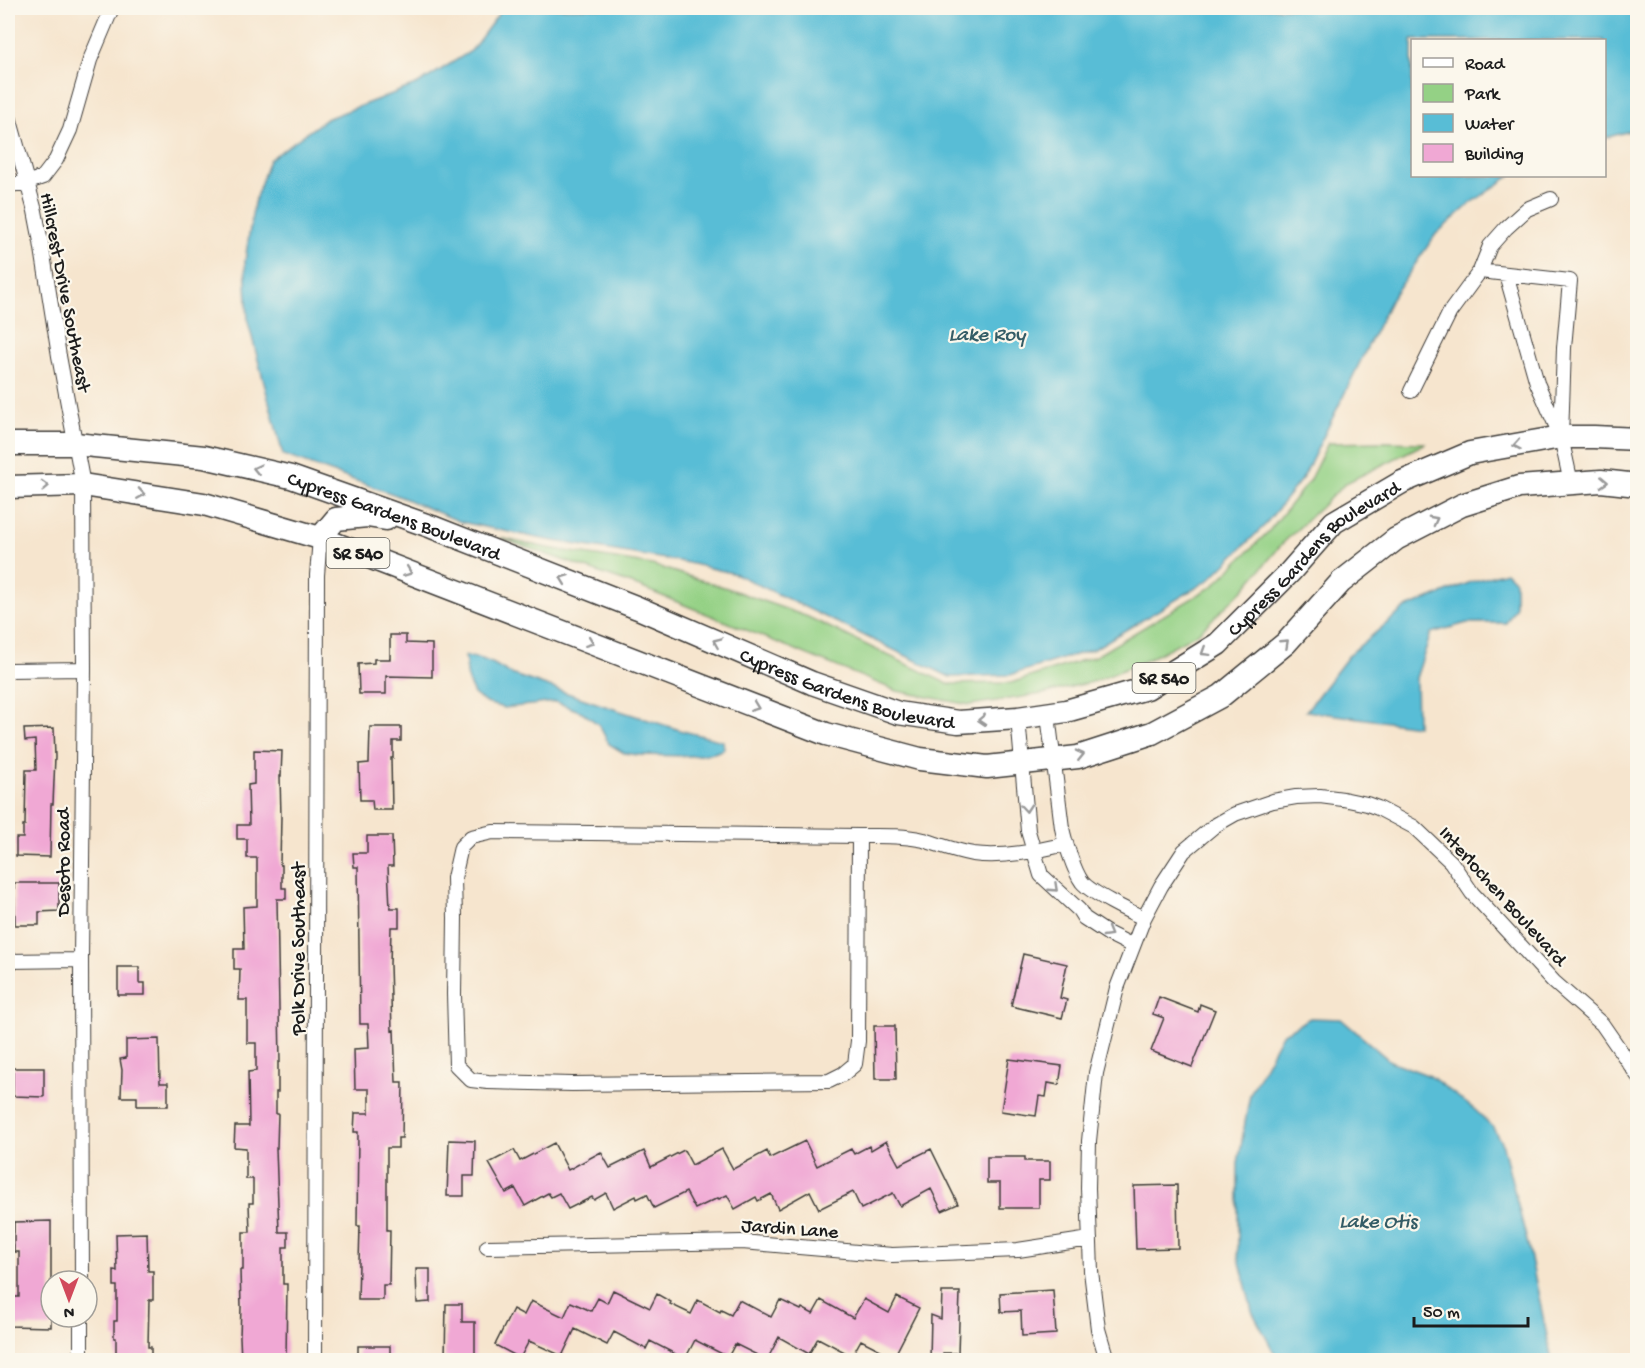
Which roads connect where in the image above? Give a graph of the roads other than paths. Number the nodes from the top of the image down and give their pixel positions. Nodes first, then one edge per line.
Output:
1 (112, 8) edge
2 (8, 113) edge
3 (26, 183) junction
4 (8, 185) edge
5 (1551, 199) dead end
6 (1480, 271) junction
7 (1506, 274) junction
8 (1411, 391) dead end
9 (1561, 437) junction
10 (1638, 439) edge
11 (8, 444) edge
12 (75, 444) junction
13 (1571, 483) junction
14 (83, 484) junction
15 (1638, 485) edge
16 (8, 486) edge
17 (432, 527) junction
18 (320, 538) junction
19 (84, 669) junction
20 (8, 670) edge
21 (1048, 715) junction
22 (1018, 718) junction
23 (1053, 760) junction
24 (1022, 763) junction
25 (859, 836) junction
26 (1066, 844) junction
27 (1034, 852) junction
28 (1144, 918) junction
29 (1133, 946) junction
30 (81, 960) junction
31 (8, 961) edge
32 (1638, 1076) edge
33 (1089, 1239) junction
34 (487, 1247) dead end
35 (82, 1269) edge
36 (81, 1329) edge
37 (81, 1360) edge
38 (315, 1360) edge
39 (1107, 1360) edge

1 - 3 street
2 - 3 street, Hillcrest Drive Southeast
3 - 4 street
3 - 12 street, Hillcrest Drive Southeast
5 - 6 street
6 - 7 street
6 - 8 street
7 - 9 street
7 - 9 street
9 - 10 main road, Cypress Gardens Boulevard / SR 540
9 - 13 street
9 -> 21 main road, Cypress Gardens Boulevard / SR 540
11 - 12 main road, Cypress Gardens Boulevard / SR 540
12 - 14 street, Desoto Road
17 -> 12 main road, Cypress Gardens Boulevard / SR 540
13 -> 15 main road, Cypress Gardens Boulevard / SR 540
23 -> 13 main road, Cypress Gardens Boulevard / SR 540
16 -> 14 main road, Cypress Gardens Boulevard / SR 540
14 -> 18 main road, Cypress Gardens Boulevard / SR 540
14 - 19 street, Desoto Road
17 - 18 main road
22 -> 17 main road, Cypress Gardens Boulevard / SR 540
18 -> 24 main road, Cypress Gardens Boulevard / SR 540
18 - 38 street, Polk Drive Southeast
19 - 20 street
19 - 30 street, Desoto Road
21 - 22 main road, Cypress Gardens Boulevard / SR 540
21 - 23 street
22 - 24 street
23 - 24 main road, Cypress Gardens Boulevard / SR 540
23 - 26 street
24 -> 27 street
25 - 25 street
25 - 27 street
26 - 27 street
26 - 28 street
27 -> 29 street
28 - 29 street, Interlochen Boulevard
28 - 32 street, Interlochen Boulevard
29 - 33 street, Interlochen Boulevard
30 - 31 street
30 - 35 street, Desoto Road
33 - 34 street, Jardin Lane
33 - 39 street, Interlochen Boulevard
36 - 37 street

